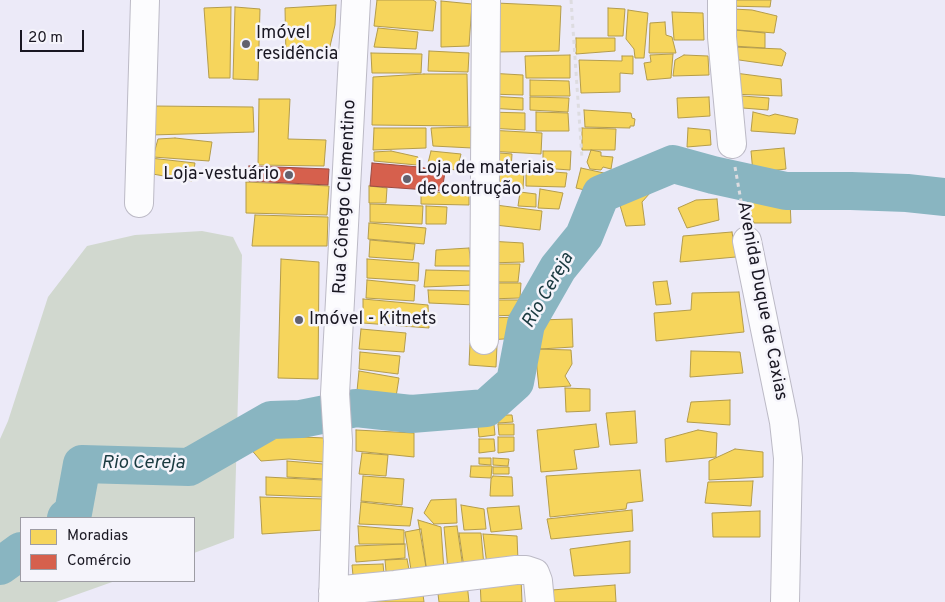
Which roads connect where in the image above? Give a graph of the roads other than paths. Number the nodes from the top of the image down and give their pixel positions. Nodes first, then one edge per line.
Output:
1 (145, 0) edge
2 (356, 0) edge
3 (486, 0) edge
4 (722, 0) edge
5 (732, 144) road end
6 (139, 203) dead end
7 (747, 240) road end
8 (484, 340) dead end
9 (333, 596) edge
10 (540, 602) edge
11 (785, 602) edge

1 - 6 street
2 - 9 street, Rua Cônego Clementino
3 - 8 street
4 - 5 street
7 - 11 street, Avenida Duque de Caxias
9 - 10 street

